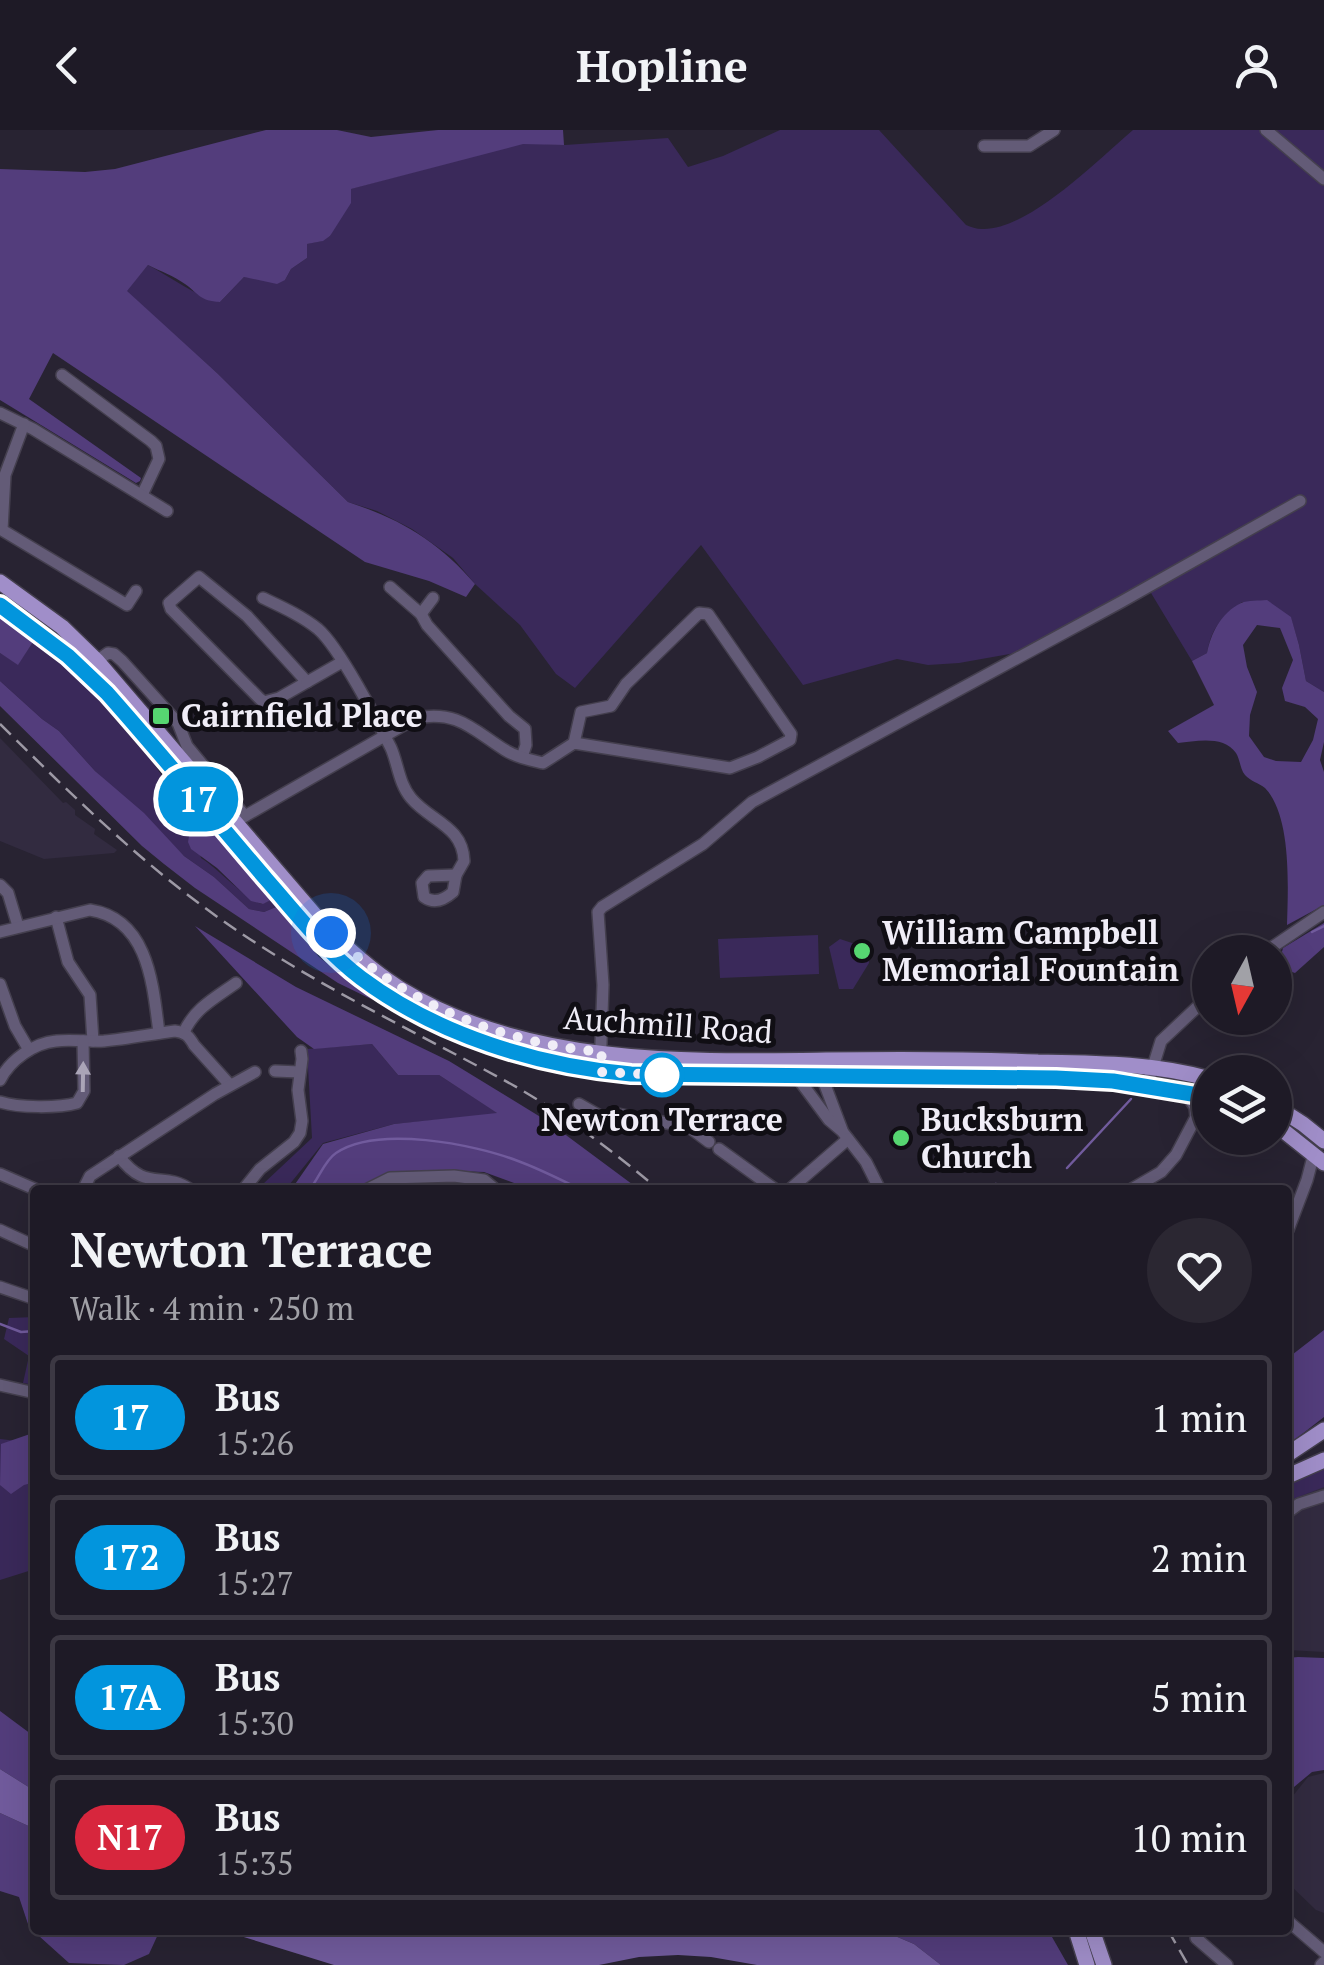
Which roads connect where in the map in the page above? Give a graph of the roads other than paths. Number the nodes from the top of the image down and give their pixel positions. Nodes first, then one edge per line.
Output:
1 (1054, 130) edge
2 (1266, 130) edge
3 (984, 146) dead end
4 (1324, 179) edge
5 (62, 376) dead end
6 (0, 413) edge
7 (24, 424) junction
8 (142, 496) junction
9 (1300, 501) dead end
10 (167, 510) dead end
11 (0, 582) edge
12 (390, 587) dead end
13 (136, 591) dead end
14 (263, 598) dead end
15 (433, 598) dead end
16 (0, 605) edge
17 (421, 614) junction
18 (342, 662) junction
19 (91, 665) junction
20 (307, 682) junction
21 (384, 735) junction
22 (574, 743) junction
23 (522, 757) junction
24 (235, 823) junction
25 (456, 876) dead end
26 (0, 885) edge
27 (1324, 912) edge
28 (56, 917) junction
29 (18, 926) junction
30 (0, 932) edge
31 (1290, 935) edge
32 (236, 983) dead end
33 (0, 984) edge
34 (1192, 1012) edge
35 (184, 1032) junction
36 (159, 1033) junction
37 (88, 1041) junction
38 (29, 1050) junction
39 (301, 1051) dead end
40 (602, 1052) junction
41 (804, 1060) junction
42 (1153, 1066) junction
43 (275, 1071) dead end
44 (256, 1072) dead end
45 (300, 1072) junction
46 (600, 1072) junction
47 (1, 1074) edge
48 (1192, 1075) edge
49 (797, 1077) junction
50 (822, 1077) junction
51 (852, 1077) junction
52 (230, 1085) junction
53 (1147, 1086) junction
54 (1184, 1091) junction
55 (1192, 1093) edge
56 (0, 1102) edge
57 (578, 1104) dead end
58 (836, 1111) junction
59 (1292, 1121) edge
60 (1292, 1132) edge
61 (845, 1135) junction
62 (1321, 1147) edge
63 (120, 1156) junction
64 (0, 1174) edge
65 (802, 1179) junction
66 (86, 1185) edge
67 (184, 1185) edge
68 (248, 1185) edge
69 (376, 1185) edge
70 (490, 1185) edge
71 (769, 1185) edge
72 (795, 1185) edge
73 (807, 1185) edge
74 (878, 1185) edge
75 (1140, 1185) edge
76 (30, 1187) edge
77 (1292, 1220) edge
78 (0, 1230) edge
79 (30, 1244) edge
80 (0, 1287) edge
81 (30, 1296) edge
82 (1, 1390) edge
83 (30, 1392) edge
84 (1324, 1430) edge
85 (1292, 1451) edge
86 (1324, 1460) edge
87 (1292, 1474) edge
88 (1324, 1496) edge
89 (1292, 1509) edge
90 (1292, 1924) edge
91 (1078, 1935) edge
92 (1094, 1935) edge
93 (1199, 1935) edge
94 (1324, 1952) edge
95 (1088, 1965) edge
96 (1104, 1965) edge
97 (1227, 1965) edge

1 - 3 street
2 - 4 street
5 - 8 street
6 - 7 street
7 - 8 street
7 - 13 street
8 - 10 street
9 - 40 street
11 - 19 main road, Auchmill Road
12 - 17 street
14 - 18 street
15 - 17 street
16 - 19 main road, Auchmill Road
17 - 23 street
18 - 20 street
18 - 21 street
19 - 24 main road, Auchmill Road
19 - 24 street, Auchmill Road
20 - 20 street
21 - 23 street
21 - 24 street
21 - 25 street
22 - 22 street
22 - 23 street
24 - 40 main road, Auchmill Road
24 - 46 main road, Auchmill Road
26 - 29 street
27 - 31 street
28 - 29 street
28 - 36 street
28 - 37 street
29 - 30 street
32 - 35 street
33 - 38 street
34 - 42 street
35 - 36 street
35 - 52 street
36 - 37 street
37 - 38 street
56 -> 37 street
38 - 47 street
39 - 45 street
40 - 41 main road, Auchmill Road
40 - 46 street
41 - 42 main road, Auchmill Road
41 - 50 street
42 - 48 main road, Auchmill Road
42 - 53 street
43 - 45 street
44 - 52 street
45 - 68 street
46 - 49 main road, Auchmill Road
49 - 50 main road, Auchmill Road
49 - 61 street
50 - 51 main road, Auchmill Road
50 - 58 street
51 - 53 main road, Auchmill Road
51 - 58 street
52 - 63 street
53 - 54 main road, Auchmill Road
54 - 55 main road, Auchmill Road
54 - 75 street
57 - 71 street
58 - 61 street
59 - 62 main road
60 - 62 main road
61 - 65 street
61 - 74 street
62 - 77 street
63 - 66 street
63 - 67 street
64 - 76 street
65 - 72 street
65 - 73 street
69 - 70 street
78 - 79 street
80 - 81 street
82 - 83 street
84 - 85 main road
86 - 87 main road
88 - 89 street
90 - 94 street
91 - 95 main road
92 - 96 main road
93 - 97 street

